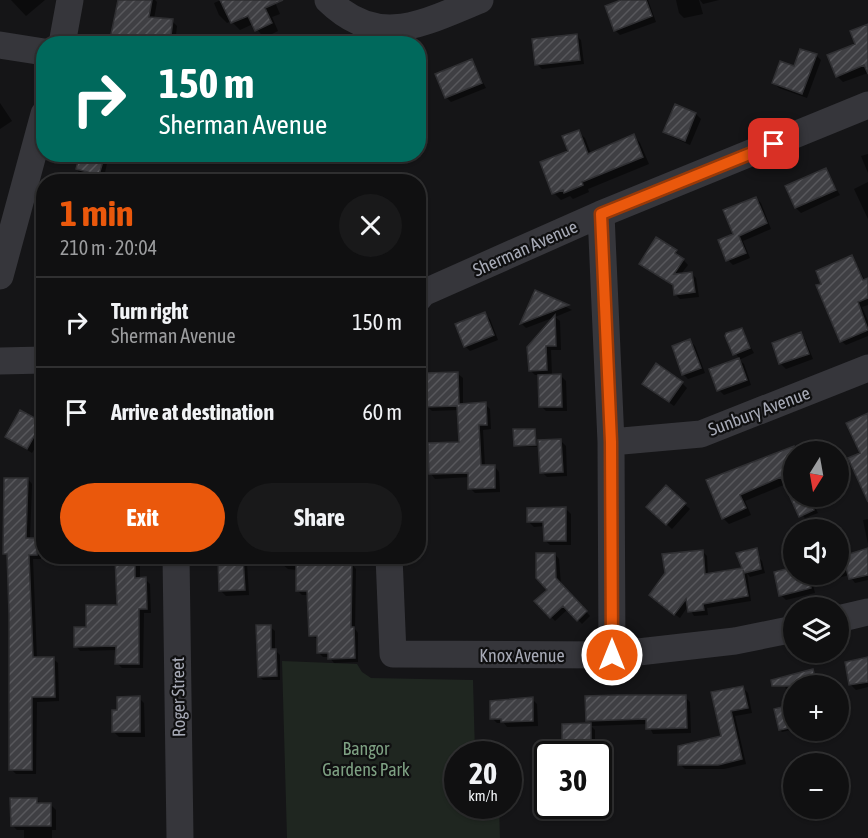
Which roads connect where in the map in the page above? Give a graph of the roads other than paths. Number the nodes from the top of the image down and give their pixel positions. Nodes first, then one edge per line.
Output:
1 (70, 0) edge
2 (328, 0) edge
3 (480, 0) edge
4 (63, 36) edge
5 (0, 45) edge
6 (36, 51) edge
7 (868, 105) edge
8 (36, 143) edge
9 (601, 214) junction
10 (0, 276) edge
11 (426, 291) edge
12 (36, 360) edge
13 (0, 362) edge
14 (868, 368) edge
15 (611, 442) junction
16 (176, 564) edge
17 (389, 564) edge
18 (868, 612) edge
19 (849, 616) edge
20 (783, 630) edge
21 (612, 655) junction
22 (180, 838) edge

1 - 4 street
2 - 3 street
5 - 6 street
7 - 9 street, Sherman Avenue
8 - 10 street
9 - 11 street, Sherman Avenue
9 - 15 street
12 - 13 street
14 - 15 street, Sunbury Avenue
15 - 21 street
16 - 22 street, Roger Street
17 - 21 street, Knox Avenue
18 - 19 street
20 - 21 street, Knox Avenue

